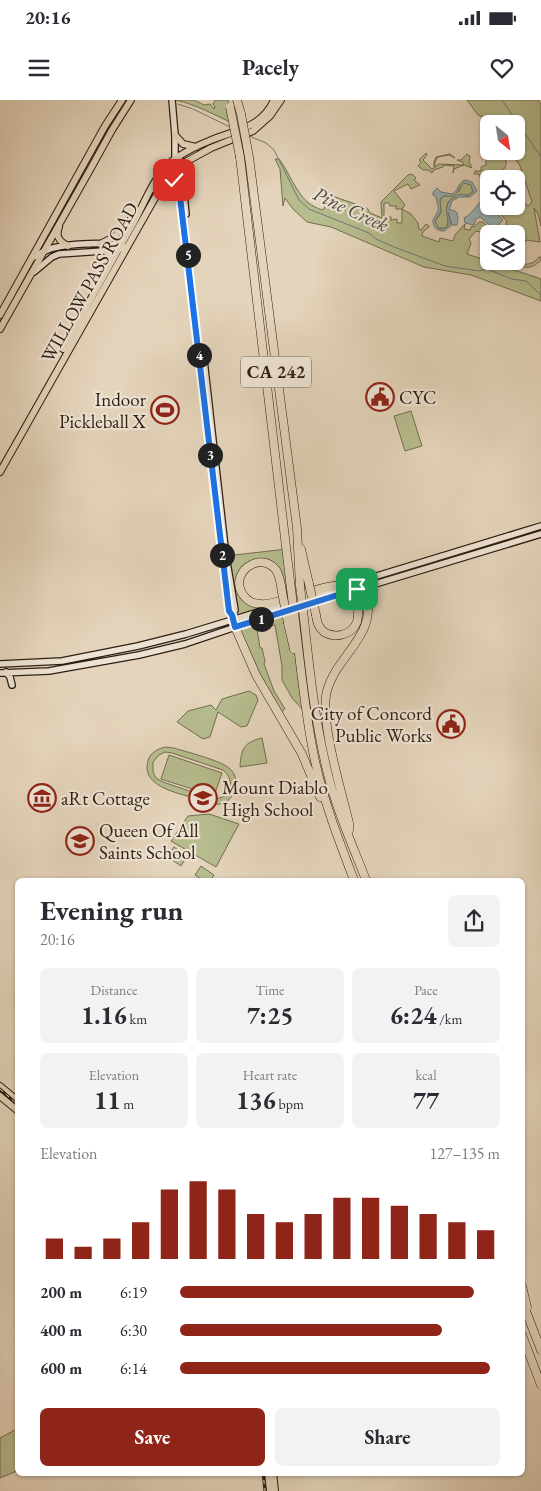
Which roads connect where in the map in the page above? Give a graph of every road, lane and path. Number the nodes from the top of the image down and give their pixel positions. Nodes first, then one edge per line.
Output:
1 (122, 100) edge
2 (131, 100) edge
3 (172, 100) edge
4 (237, 100) edge
5 (274, 100) edge
6 (281, 100) edge
7 (229, 104) edge
8 (243, 132) junction
9 (175, 135) junction
10 (197, 147) junction
11 (176, 157) junction
12 (179, 165) junction
13 (164, 182) junction
14 (73, 185) junction
15 (179, 188) junction
16 (72, 200) junction
17 (142, 206) junction
18 (182, 210) junction
19 (66, 213) junction
20 (188, 225) junction
21 (186, 242) junction
22 (100, 244) junction
23 (68, 246) junction
24 (121, 247) junction
25 (106, 250) junction
26 (44, 251) junction
27 (32, 258) junction
28 (110, 264) junction
29 (28, 280) junction
30 (92, 296) junction
31 (88, 314) junction
32 (0, 315) edge
33 (0, 329) edge
34 (0, 464) edge
35 (0, 472) edge
36 (541, 526) edge
37 (297, 528) junction
38 (541, 534) edge
39 (464, 549) junction
40 (415, 564) junction
41 (439, 565) junction
42 (398, 578) junction
43 (346, 585) junction
44 (361, 586) junction
45 (346, 596) junction
46 (358, 608) junction
47 (256, 620) junction
48 (234, 621) junction
49 (292, 622) junction
50 (186, 634) junction
51 (170, 647) junction
52 (125, 649) junction
53 (104, 662) junction
54 (0, 664) edge
55 (3, 672) edge
56 (12, 685) dead end
57 (332, 820) junction
58 (349, 834) junction
59 (353, 878) edge
60 (365, 878) edge
61 (0, 1086) edge
62 (0, 1096) edge
63 (15, 1098) edge
64 (15, 1108) edge
65 (525, 1296) edge
66 (526, 1311) joint
67 (525, 1342) edge
68 (541, 1350) edge
69 (541, 1385) edge
70 (268, 1476) edge
71 (273, 1476) edge
72 (270, 1491) edge
73 (275, 1491) edge

1 - 14 main road
2 - 16 main road
3 - 9 main road
4 - 37 highway, CA 242, bridge
5 - 8 main road, WILLOW PASS ROAD
6 - 8 main road, WILLOW PASS ROAD
7 - 49 highway, CA 242, bridge
8 - 10 main road, WILLOW PASS ROAD
8 - 12 main road, WILLOW PASS ROAD
9 - 10 main road
9 - 11 main road
10 - 11 main road, WILLOW PASS ROAD
11 - 12 main road
11 - 17 main road, WILLOW PASS ROAD
12 - 13 main road, WILLOW PASS ROAD
12 - 15 main road
12 - 20 main road
13 - 15 main road
13 - 24 main road, WILLOW PASS ROAD
14 - 16 main road
14 - 27 main road
15 - 18 main road
16 - 19 main road
17 - 22 main road
17 - 24 main road, WILLOW PASS ROAD
18 - 20 main road
18 - 21 main road
19 - 23 main road
19 - 26 main road
20 - 21 main road
20 - 48 main road
21 - 48 main road
22 - 23 main road
22 - 24 main road
23 - 26 main road
24 - 25 main road
24 - 28 main road, WILLOW PASS ROAD
24 - 31 main road, WILLOW PASS ROAD
25 - 28 main road
25 - 29 main road
26 - 27 main road
26 - 29 main road
27 - 32 main road
28 - 30 main road, WILLOW PASS ROAD
29 - 33 main road
30 - 31 main road
30 - 34 main road, WILLOW PASS ROAD
31 - 35 main road, WILLOW PASS ROAD
36 - 39 main road
37 - 46 highway, bridge
37 - 58 highway, CA 242, bridge
38 - 41 main road
39 - 40 main road
39 - 41 main road
40 - 42 main road
40 - 44 main road
41 - 42 main road
42 - 44 main road
43 - 44 main road
43 - 48 main road
43 - 49 highway, bridge
44 - 45 main road
44 - 46 highway
44 - 47 main road
44 - 58 highway
45 - 46 highway
45 - 47 main road
47 - 48 main road
48 - 50 main road
48 - 51 main road
48 - 57 highway
49 - 57 highway, CA 242
50 - 51 main road
50 - 52 main road
51 - 53 main road
52 - 53 main road
52 - 54 main road
53 - 55 main road
55 - 56 main road
57 - 59 highway, CA 242
58 - 60 highway, CA 242
61 - 63 main road
62 - 64 main road
65 - 66 highway
66 - 68 highway
67 - 69 highway
70 - 72 main road
71 - 73 main road

